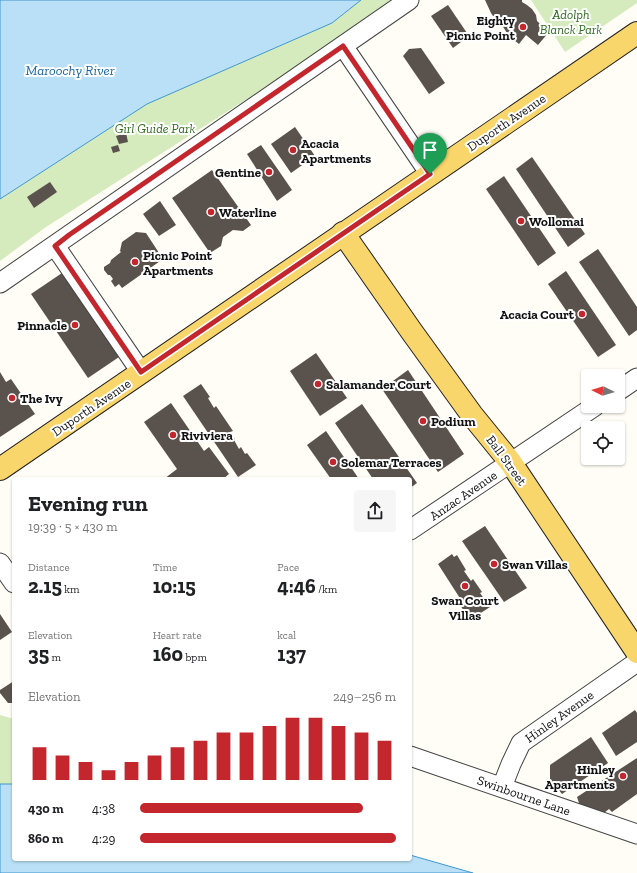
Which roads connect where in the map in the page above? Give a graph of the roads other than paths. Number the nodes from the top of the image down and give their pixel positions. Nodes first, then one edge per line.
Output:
1 (410, 0) edge
2 (637, 33) edge
3 (343, 46) junction
4 (430, 174) junction
5 (343, 233) junction
6 (55, 246) junction
7 (0, 283) edge
8 (141, 372) junction
9 (637, 378) edge
10 (625, 386) edge
11 (585, 413) edge
12 (511, 463) junction
13 (0, 469) edge
14 (412, 529) edge
15 (0, 563) edge
16 (12, 580) edge
17 (637, 652) edge
18 (637, 662) edge
19 (412, 757) edge
20 (502, 787) junction
21 (637, 834) edge

1 - 3 street
2 - 4 main road, Duporth Avenue
3 - 4 street
3 - 6 street
4 - 5 main road, Duporth Avenue
5 - 8 main road, Duporth Avenue
5 - 12 main road, Ball Street
6 - 7 street
6 - 8 street
8 - 13 main road, Duporth Avenue
9 - 10 street
11 - 12 street, Anzac Avenue
12 - 14 street, Anzac Avenue
12 - 17 main road, Ball Street
15 - 16 street
18 - 20 street, Hinley Avenue
19 - 20 street, Swinbourne Lane
20 - 21 street, Swinbourne Lane

